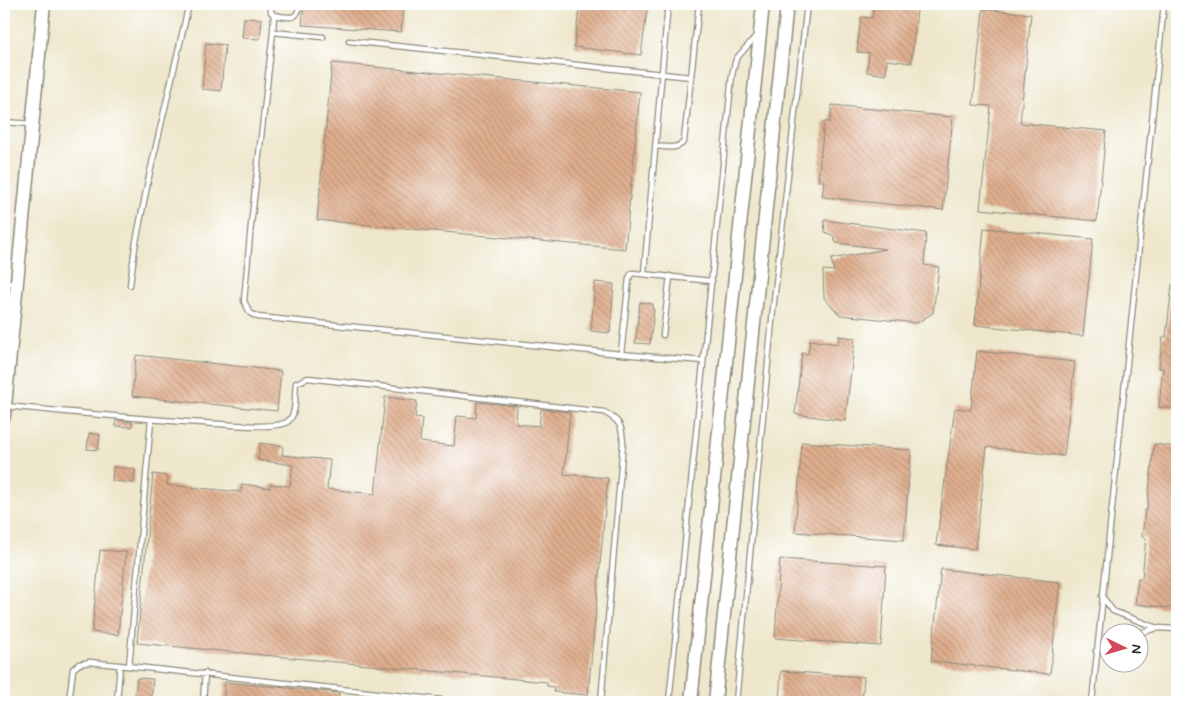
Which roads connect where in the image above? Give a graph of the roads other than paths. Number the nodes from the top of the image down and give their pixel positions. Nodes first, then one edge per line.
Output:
1 (44, 4) edge
2 (189, 4) edge
3 (271, 4) edge
4 (299, 4) edge
5 (668, 4) edge
6 (699, 4) edge
7 (763, 4) edge
8 (788, 4) edge
9 (808, 4) edge
10 (1164, 4) edge
11 (274, 15) junction
12 (760, 31) junction
13 (273, 32) junction
14 (322, 37) dead end
15 (349, 41) dead end
16 (661, 74) junction
17 (691, 77) junction
18 (4, 122) edge
19 (32, 124) junction
20 (656, 146) junction
21 (644, 274) junction
22 (670, 276) junction
23 (712, 281) junction
24 (10, 283) edge
25 (130, 285) dead end
26 (9, 303) edge
27 (663, 335) dead end
28 (621, 354) junction
29 (704, 361) junction
30 (4, 411) edge
31 (151, 420) junction
32 (1102, 596) junction
33 (1158, 628) junction
34 (1177, 629) edge
35 (1148, 631) edge
36 (1096, 651) joint
37 (120, 665) junction
38 (129, 666) junction
39 (205, 673) junction
40 (70, 702) edge
41 (117, 702) edge
42 (203, 702) edge
43 (460, 702) edge
44 (601, 702) edge
45 (669, 702) edge
46 (691, 702) edge
47 (715, 702) edge
48 (736, 702) edge
49 (1092, 702) edge

1 - 19 street
2 - 25 lane
3 - 11 lane
4 - 11 lane
5 - 16 lane
6 - 17 lane
7 - 12 street
8 - 47 street
9 - 48 lane
10 - 32 lane
11 - 13 lane
12 - 23 lane
12 - 46 street
13 - 14 lane
13 - 28 lane
15 - 16 lane
16 - 17 lane
16 - 20 lane
17 - 20 lane
18 - 19 lane
19 - 24 street
20 - 21 lane
21 - 22 lane
21 - 28 lane
22 - 23 lane
22 - 27 lane
23 - 29 lane
24 - 26 street
26 - 30 street
28 - 29 lane
29 - 45 lane
30 - 31 lane
31 - 38 lane
31 - 44 lane
32 - 33 lane
32 - 36 lane
33 - 34 lane
33 - 35 lane
36 - 49 lane
37 - 38 lane
37 - 40 lane
37 - 41 lane
38 - 39 lane
39 - 42 lane
39 - 43 lane

